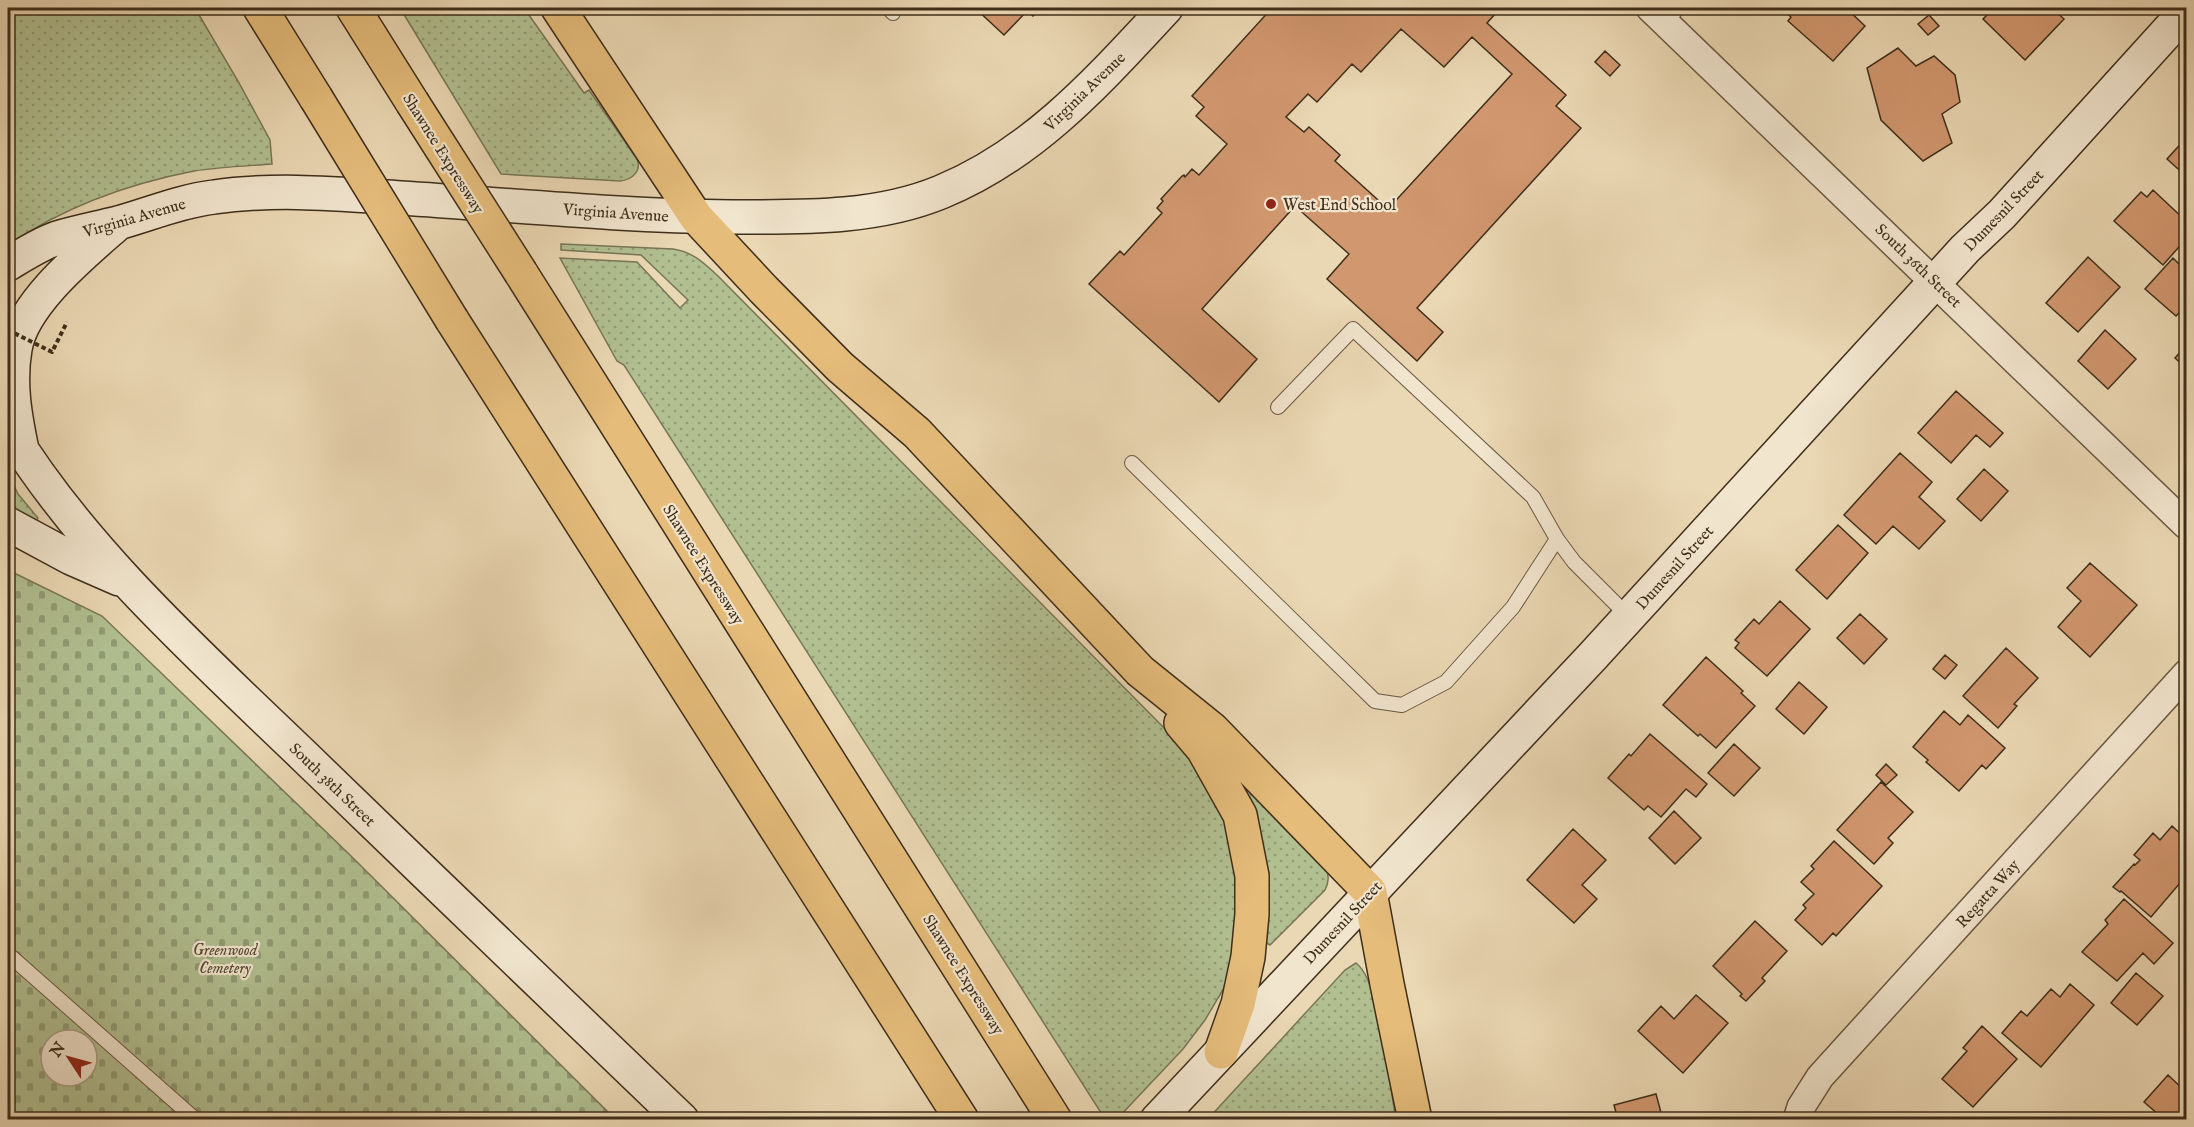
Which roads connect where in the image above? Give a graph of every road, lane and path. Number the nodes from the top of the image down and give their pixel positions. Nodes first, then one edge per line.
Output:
1 (260, 8) edge
2 (353, 8) edge
3 (558, 8) edge
4 (1166, 8) edge
5 (2187, 11) edge
6 (1664, 12) edge
7 (696, 217) junction
8 (119, 223) junction
9 (8, 264) edge
10 (1935, 281) junction
11 (67, 322) dead end
12 (8, 330) edge
13 (1278, 407) dead end
14 (15, 440) edge
15 (1132, 463) dead end
16 (8, 524) edge
17 (2187, 525) edge
18 (1557, 539) junction
19 (133, 586) junction
20 (1629, 617) junction
21 (1140, 671) junction
22 (2187, 674) edge
23 (1370, 892) junction
24 (8, 954) edge
25 (1221, 1052) junction
26 (196, 1119) edge
27 (682, 1119) edge
28 (962, 1119) edge
29 (1055, 1119) edge
30 (1157, 1119) edge
31 (1415, 1119) edge
32 (1797, 1119) edge

1 - 28 highway, bridge
2 - 29 highway, Shawnee Expressway, bridge
3 - 7 highway
4 - 7 main road, Virginia Avenue
5 - 10 main road, Dumesnil Street
6 - 10 street, South 36th Street
7 - 8 main road, Virginia Avenue
7 - 21 highway
8 - 9 main road, Virginia Avenue
8 - 14 main road
10 - 17 street, South 36th Street
10 - 20 main road, Dumesnil Street
11 - 12 path, bridge
13 - 18 lane
14 - 19 main road, South 38th Street
15 - 18 lane
16 - 19 main road
18 - 20 lane
19 - 27 main road, South 38th Street
20 - 23 main road, Dumesnil Street
21 - 23 highway
21 - 25 highway
22 - 32 street, Regatta Way
23 - 25 main road, Dumesnil Street
23 - 31 highway
24 - 26 lane
25 - 30 main road, Dumesnil Street

